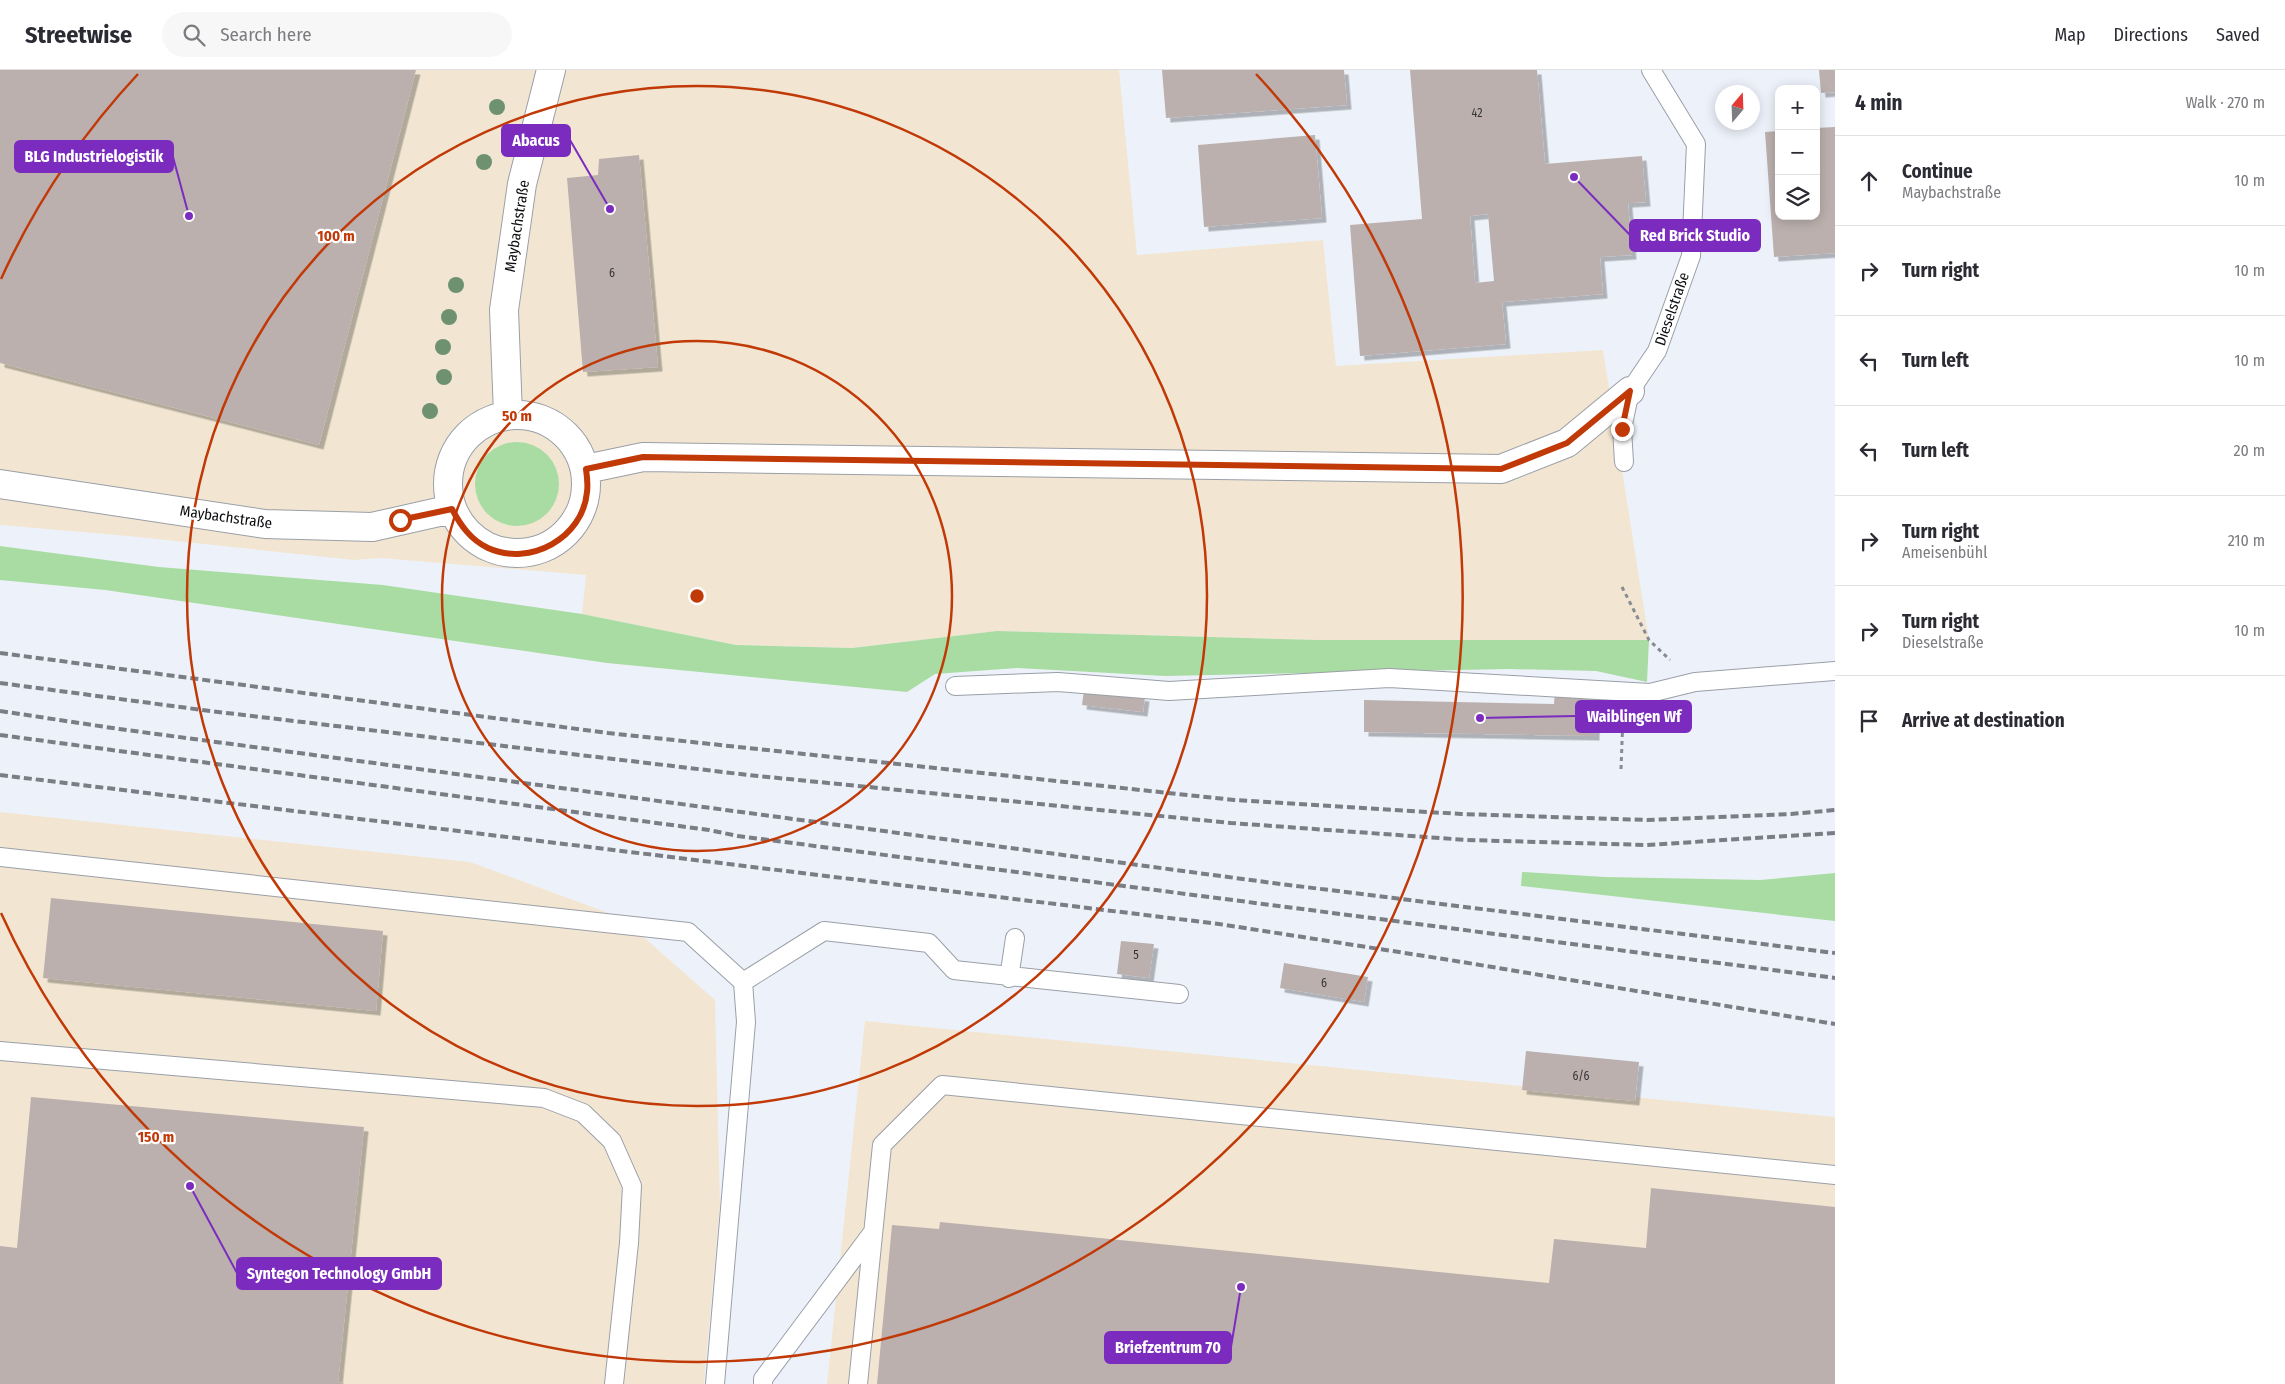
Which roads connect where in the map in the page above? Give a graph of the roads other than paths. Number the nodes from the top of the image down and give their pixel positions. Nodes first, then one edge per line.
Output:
1 (551, 70) edge
2 (1652, 70) edge
3 (1630, 391) junction
4 (508, 415) junction
5 (1624, 462) dead end
6 (586, 469) junction
7 (0, 484) edge
8 (452, 509) junction
9 (1835, 671) edge
10 (955, 686) dead end
11 (0, 857) edge
12 (1015, 938) dead end
13 (1009, 978) junction
14 (743, 982) junction
15 (1179, 994) dead end
16 (0, 1051) edge
17 (1835, 1175) edge
18 (873, 1231) junction
19 (614, 1384) edge
20 (715, 1384) edge
21 (763, 1384) edge
22 (858, 1384) edge

1 - 4 street, Maybachstraße
2 - 3 lane, Dieselstraße
3 - 5 lane, Dieselstraße
3 - 6 street
4 - 6 street
4 - 8 street
6 - 8 street
7 - 8 street, Maybachstraße
9 - 10 lane
11 - 14 lane
12 - 13 lane
13 - 14 lane
13 - 15 lane
14 - 20 lane
16 - 19 lane
17 - 18 lane
18 - 21 lane
18 - 22 lane

